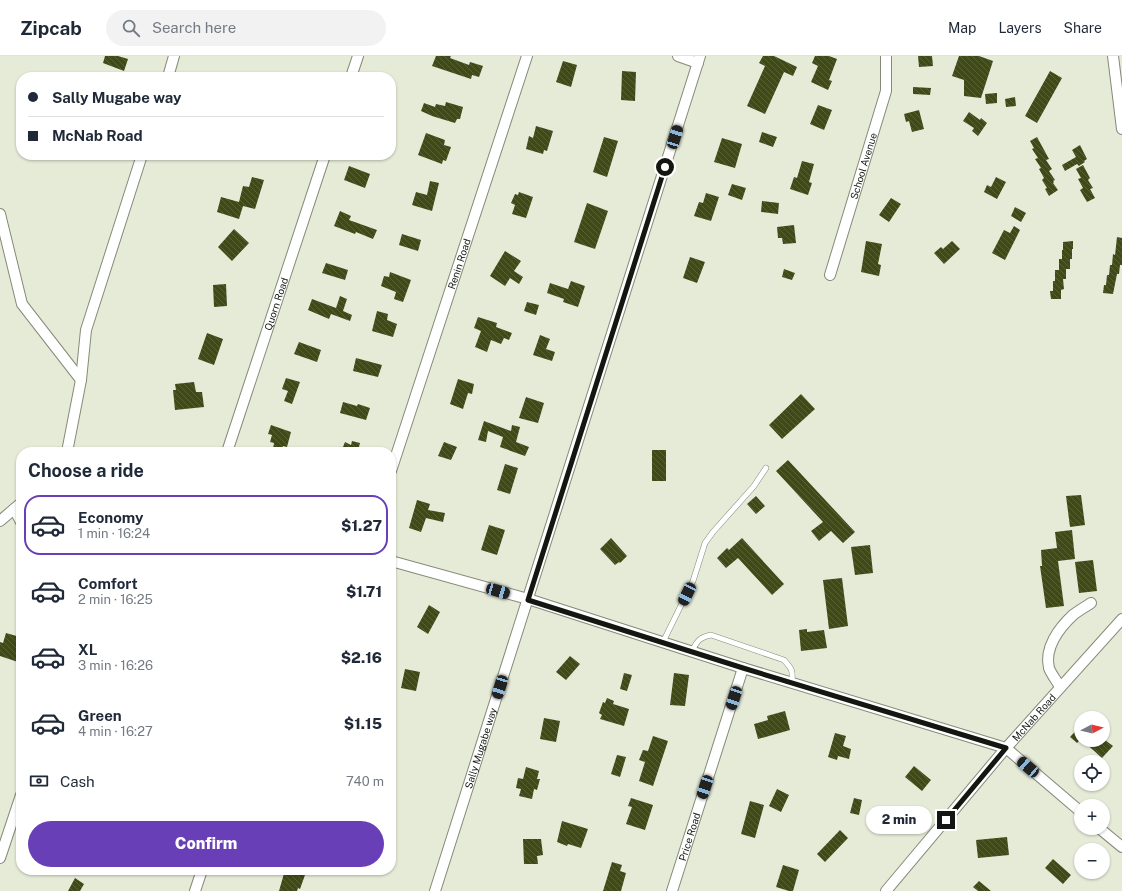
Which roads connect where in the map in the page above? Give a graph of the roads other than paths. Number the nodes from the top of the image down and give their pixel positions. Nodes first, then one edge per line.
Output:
1 (174, 56) edge
2 (358, 56) edge
3 (526, 56) edge
4 (678, 56) edge
5 (886, 56) edge
6 (1113, 56) edge
7 (699, 59) edge
8 (169, 72) edge
9 (353, 72) edge
10 (1122, 129) edge
11 (140, 160) edge
12 (323, 160) edge
13 (0, 214) edge
14 (830, 275) dead end
15 (80, 380) junction
16 (68, 447) edge
17 (229, 447) edge
18 (396, 456) edge
19 (766, 468) dead end
20 (16, 508) edge
21 (0, 521) edge
22 (396, 562) edge
23 (528, 600) junction
24 (1091, 603) dead end
25 (1122, 619) edge
26 (663, 642) junction
27 (692, 651) junction
28 (743, 668) junction
29 (792, 683) junction
30 (1060, 687) junction
31 (1006, 748) junction
32 (1074, 806) edge
33 (16, 810) edge
34 (1107, 835) edge
35 (1122, 847) edge
36 (0, 858) edge
37 (200, 875) edge
38 (195, 891) edge
39 (435, 891) edge
40 (672, 891) edge
41 (886, 891) edge

1 - 8 street
2 - 9 street
3 - 18 street, Renin Road
4 - 7 street
5 - 14 street, School Avenue
6 - 10 street
7 - 23 street, Sally Mugabe way
11 - 15 street
12 - 17 street, Quorn Road
13 - 15 street
15 - 16 street
19 - 26 lane
20 - 21 street
22 - 23 street
23 - 26 street
23 - 39 street, Sally Mugabe way
24 - 30 street
25 - 30 street, McNab Road
26 - 27 street
27 - 28 street
27 - 29 lane
28 - 29 street
28 - 40 street, Price Road
29 - 31 street
30 - 31 street, McNab Road
31 - 32 street
31 - 41 street, McNab Road
33 - 36 street
34 - 35 street
37 - 38 street

